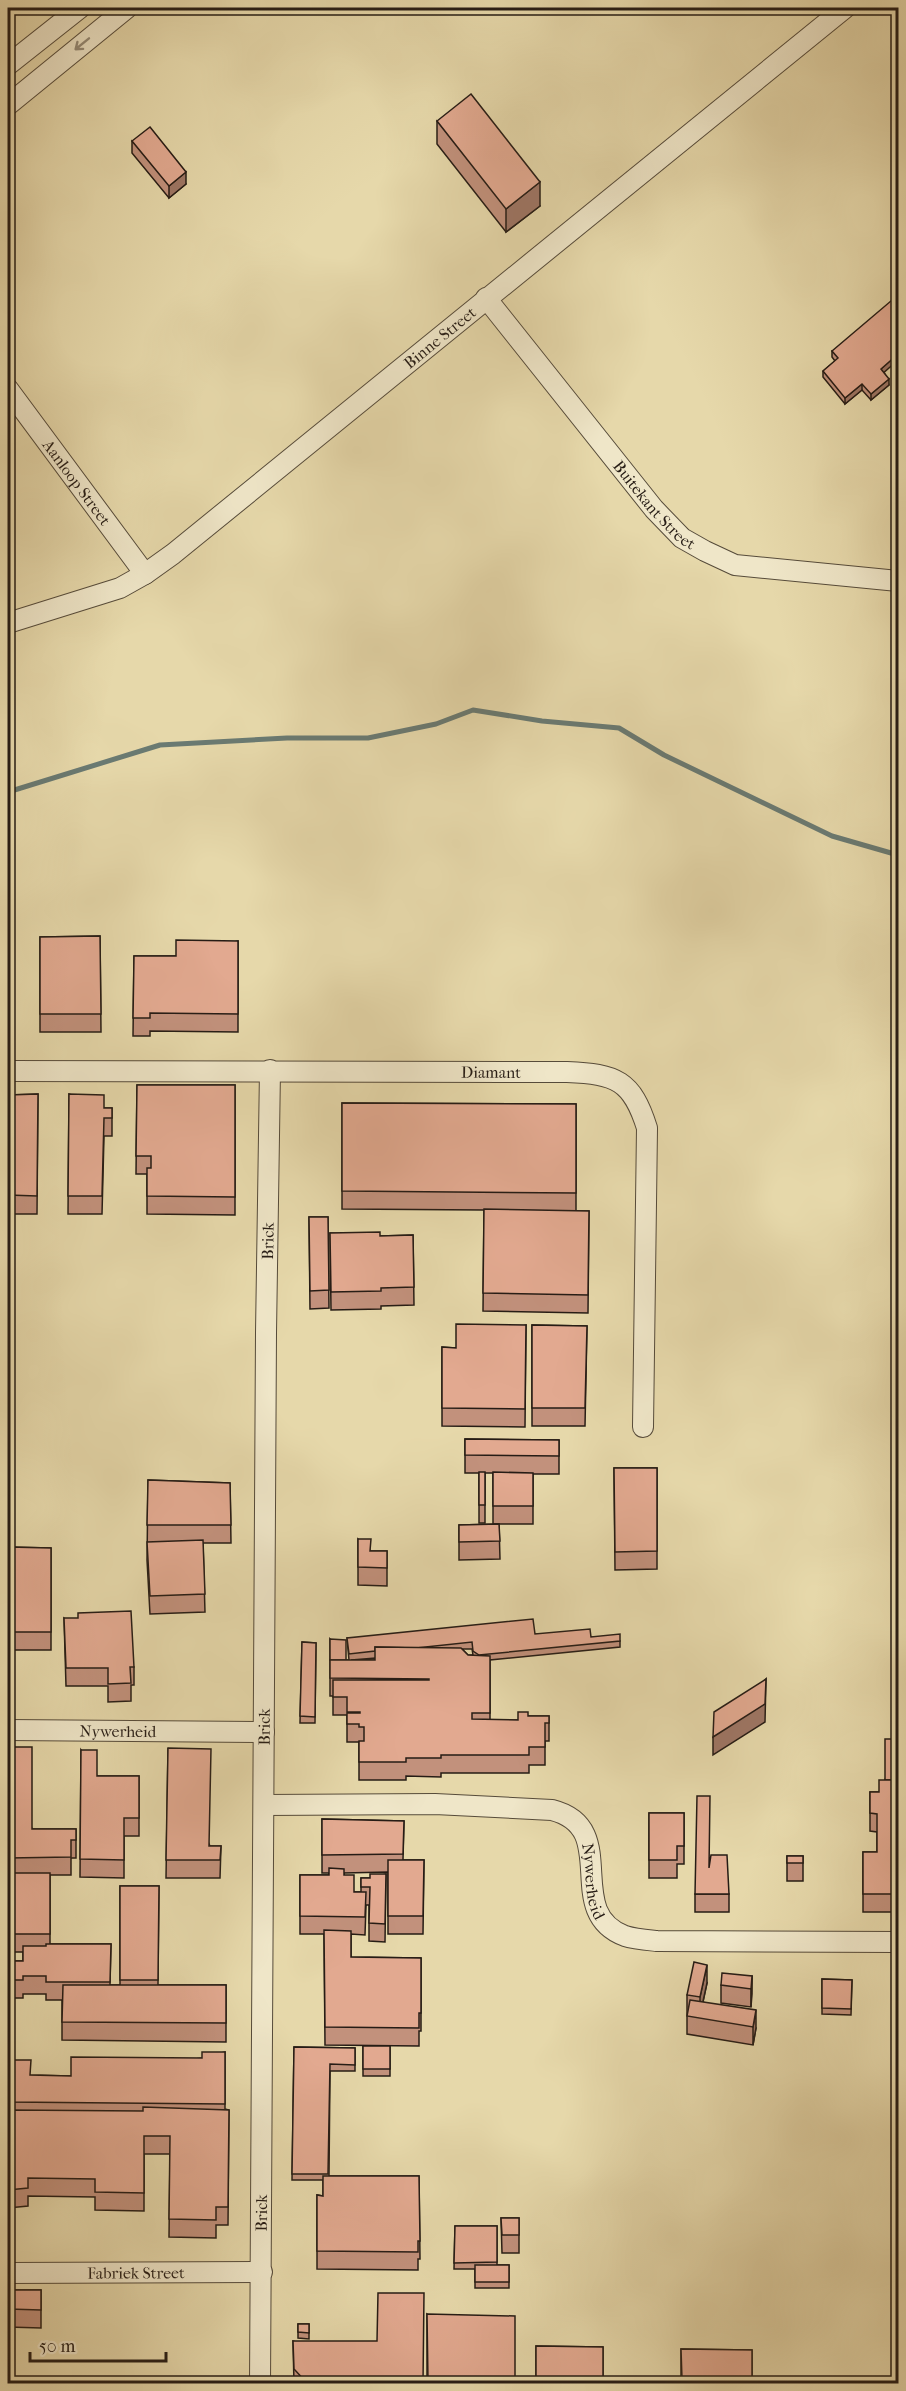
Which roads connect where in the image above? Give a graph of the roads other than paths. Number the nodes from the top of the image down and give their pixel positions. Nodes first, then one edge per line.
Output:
1 (80, 8) edge
2 (127, 8) edge
3 (845, 8) edge
4 (8, 65) edge
5 (8, 105) edge
6 (486, 298) junction
7 (8, 389) edge
8 (145, 574) junction
9 (898, 581) edge
10 (8, 623) edge
11 (270, 1070) junction
12 (8, 1071) edge
13 (643, 1427) dead end
14 (8, 1730) edge
15 (264, 1732) junction
16 (264, 1804) junction
17 (898, 1942) edge
18 (262, 2272) junction
19 (8, 2273) edge
20 (260, 2384) edge

1 - 4 street
2 -> 5 street
3 - 6 street, Binne Street
6 - 8 street, Binne Street
6 - 9 street, Buitekant Street
7 - 8 street, Aanloop Street
8 - 10 street, Binne Street
11 - 12 street, Diamant
11 - 13 street, Diamant
11 - 15 street, Brick
14 - 15 street, Nywerheid
15 - 16 street, Brick
16 - 17 street, Nywerheid
16 - 18 street, Brick
18 - 19 street, Fabriek Street
18 - 20 street, Brick

